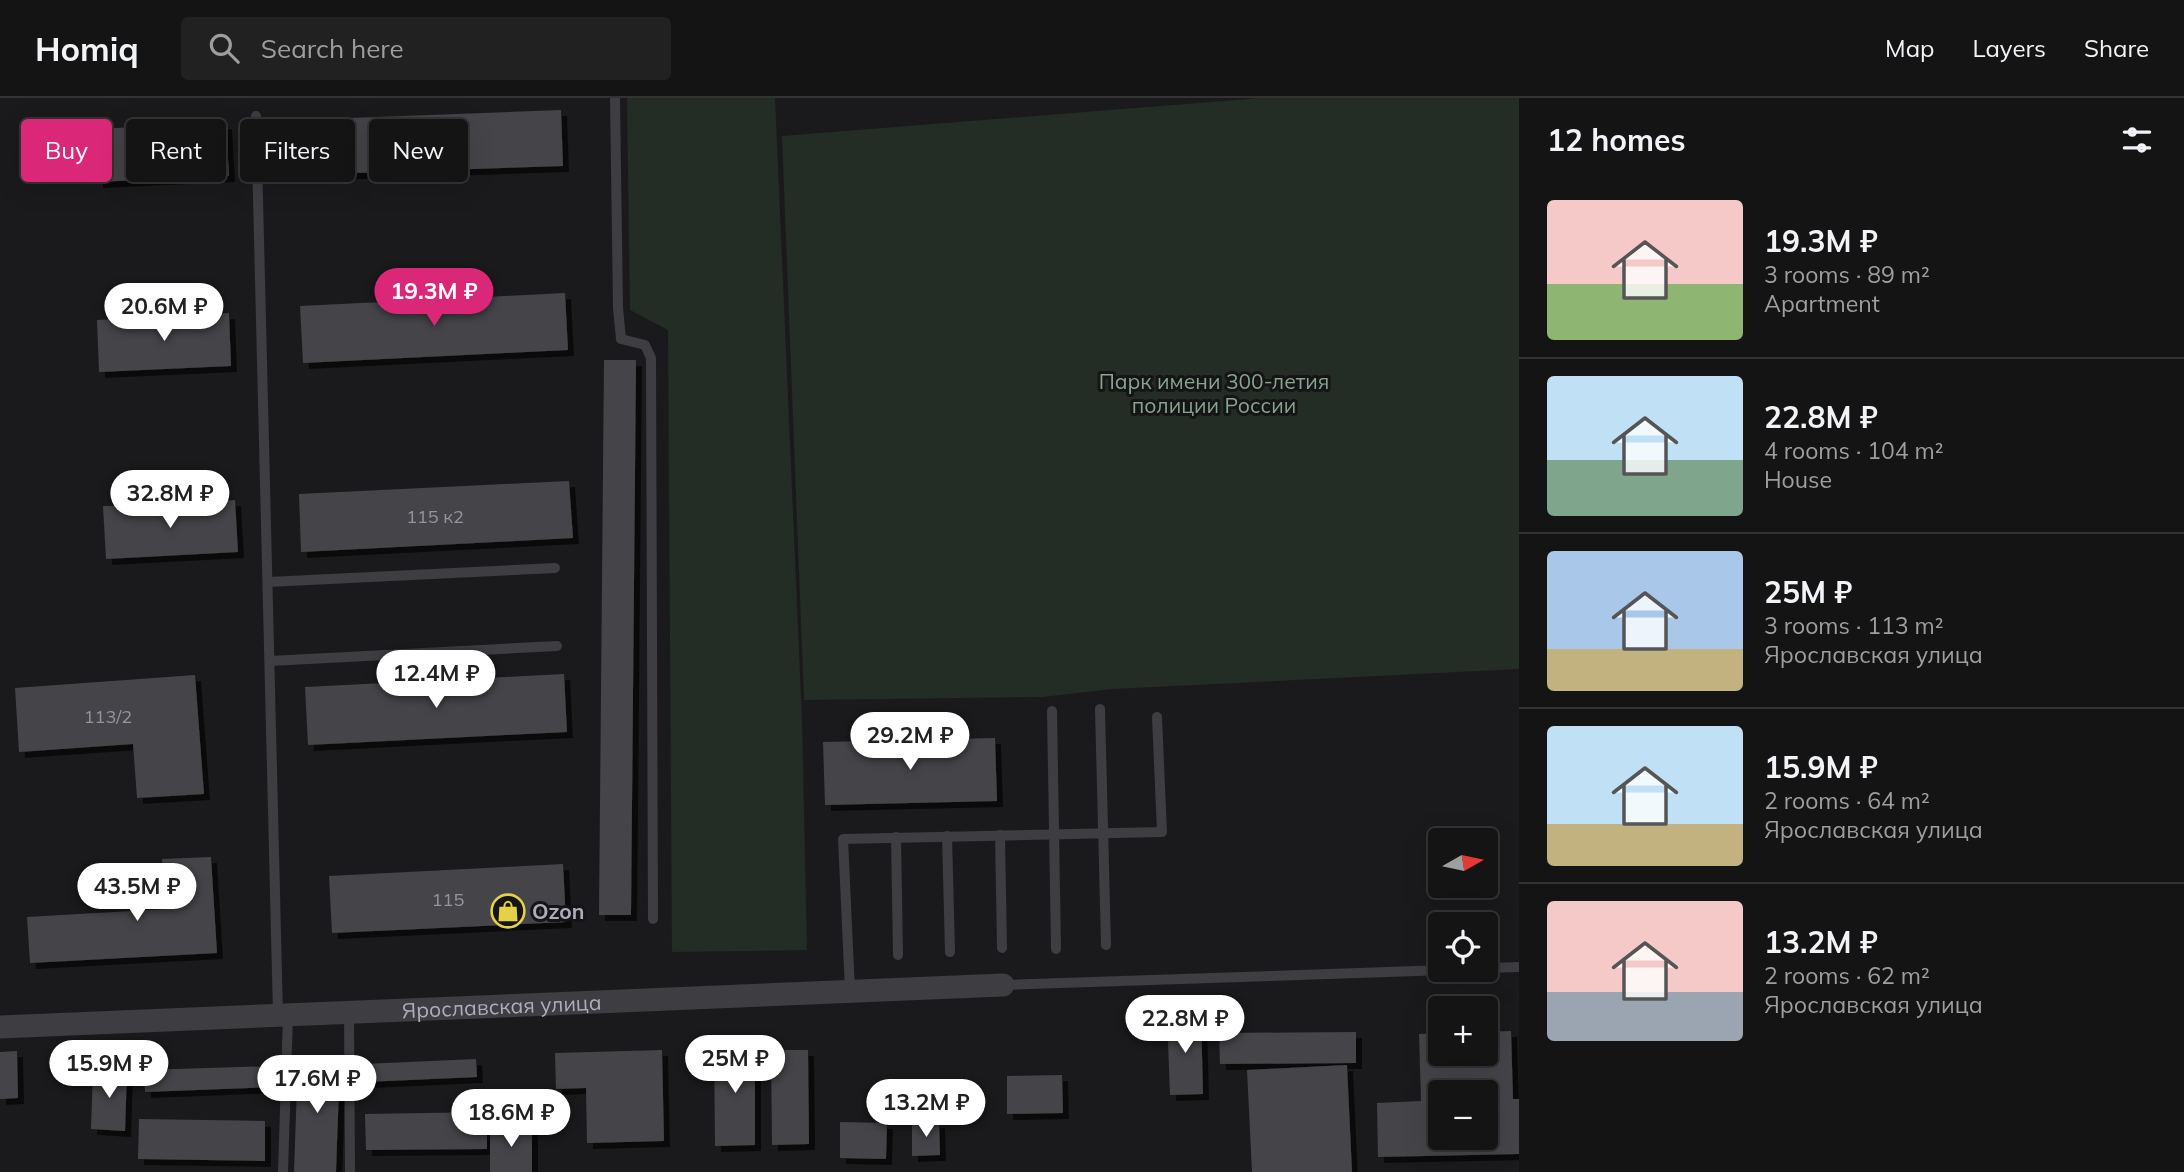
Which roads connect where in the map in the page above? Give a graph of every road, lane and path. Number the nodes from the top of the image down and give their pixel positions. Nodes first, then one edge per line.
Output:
1 (615, 98) edge
2 (257, 116) dead end
3 (555, 568) dead end
4 (268, 582) junction
5 (557, 646) dead end
6 (270, 660) junction
7 (1100, 709) dead end
8 (1052, 711) dead end
9 (1157, 717) dead end
10 (1054, 834) junction
11 (1104, 834) junction
12 (1000, 835) junction
13 (947, 836) junction
14 (895, 838) junction
15 (653, 919) dead end
16 (1106, 945) dead end
17 (1002, 948) dead end
18 (1056, 949) dead end
19 (950, 952) dead end
20 (898, 955) dead end
21 (1519, 967) edge
22 (1498, 968) edge
23 (1428, 971) edge
24 (1003, 985) joint
25 (850, 991) junction
26 (349, 1012) junction
27 (283, 1015) junction
28 (0, 1027) edge
29 (283, 1172) edge
30 (350, 1172) edge

1 - 15 lane
2 - 4 lane
3 - 4 lane
4 - 6 lane
5 - 6 lane
6 - 27 lane
7 - 11 lane
8 - 10 lane
9 - 11 lane
10 - 11 lane
10 - 12 lane
10 - 18 lane
11 - 16 lane
12 - 13 lane
12 - 17 lane
13 - 14 lane
13 - 19 lane
14 - 20 lane
14 - 25 lane
21 - 22 lane
23 - 24 lane
24 - 25 street, Ярославская улица
25 - 26 street, Ярославская улица
26 - 27 street, Ярославская улица
26 - 30 lane
27 - 28 street, Ярославская улица
27 - 29 lane

